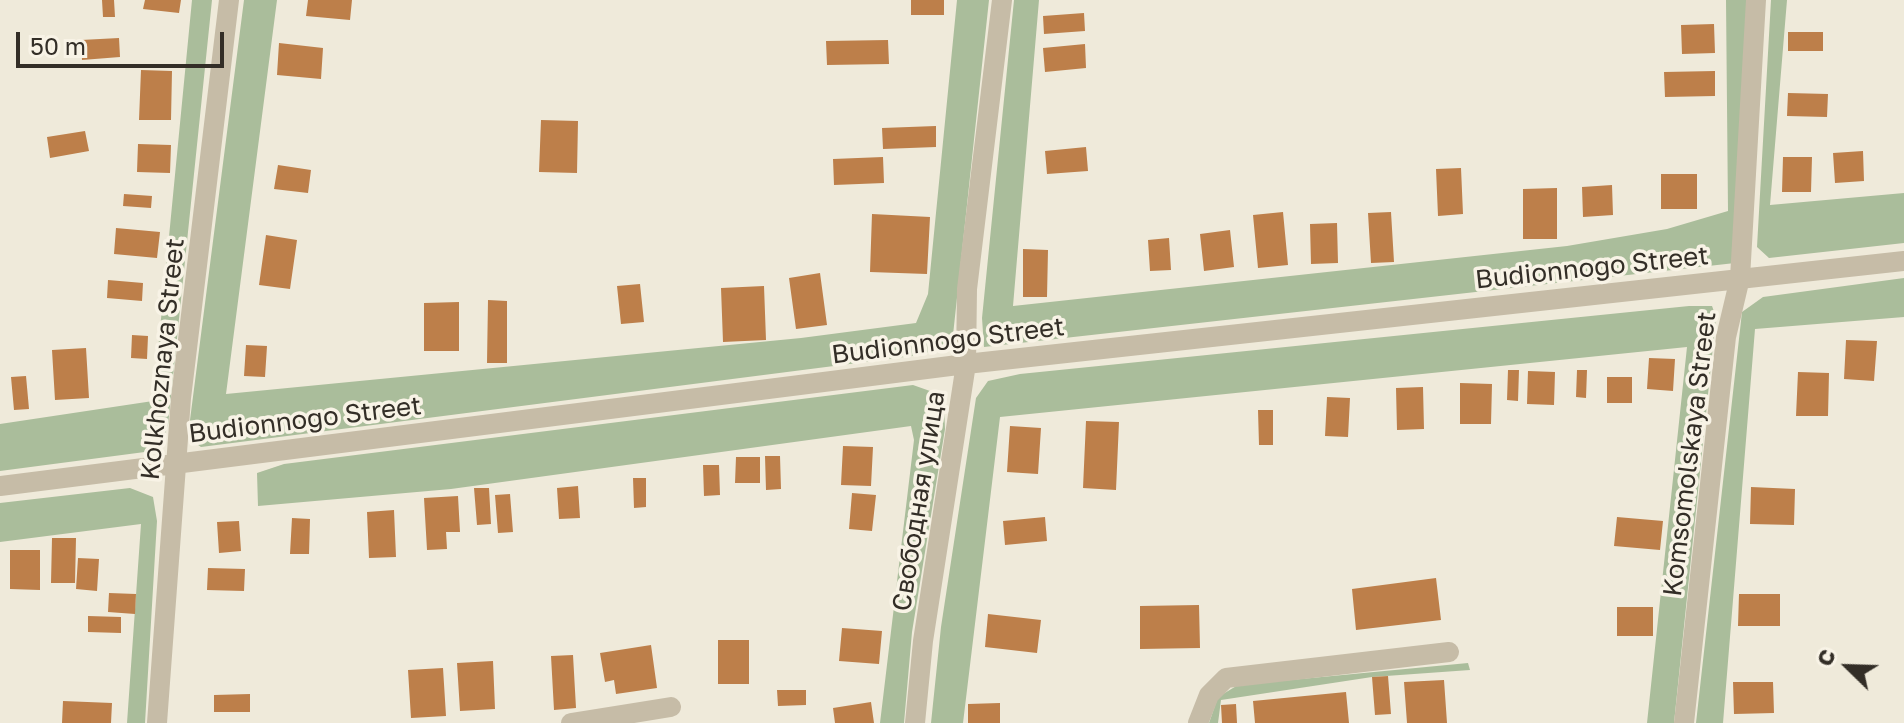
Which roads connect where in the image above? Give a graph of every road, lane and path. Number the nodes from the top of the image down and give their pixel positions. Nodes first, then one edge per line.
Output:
1 (229, 0) edge
2 (1002, 0) edge
3 (1756, 0) edge
4 (1904, 261) edge
5 (1740, 278) junction
6 (966, 364) junction
7 (178, 462) junction
8 (0, 486) edge
9 (1449, 652) dead end
10 (671, 707) dead end
11 (157, 723) edge
12 (571, 723) edge
13 (915, 723) edge
14 (1198, 723) edge
15 (1684, 723) edge

1 - 7 street, Kolkhoznaya Street
2 - 6 street, Свободная улица
3 - 5 street, Komsomolskaya Street
4 - 5 street, Budionnogo Street
5 - 6 street, Budionnogo Street
5 - 15 street, Komsomolskaya Street
6 - 7 street, Budionnogo Street
6 - 13 street, Свободная улица
7 - 8 street, Budionnogo Street
7 - 11 street, Kolkhoznaya Street
9 - 14 street
10 - 12 street

